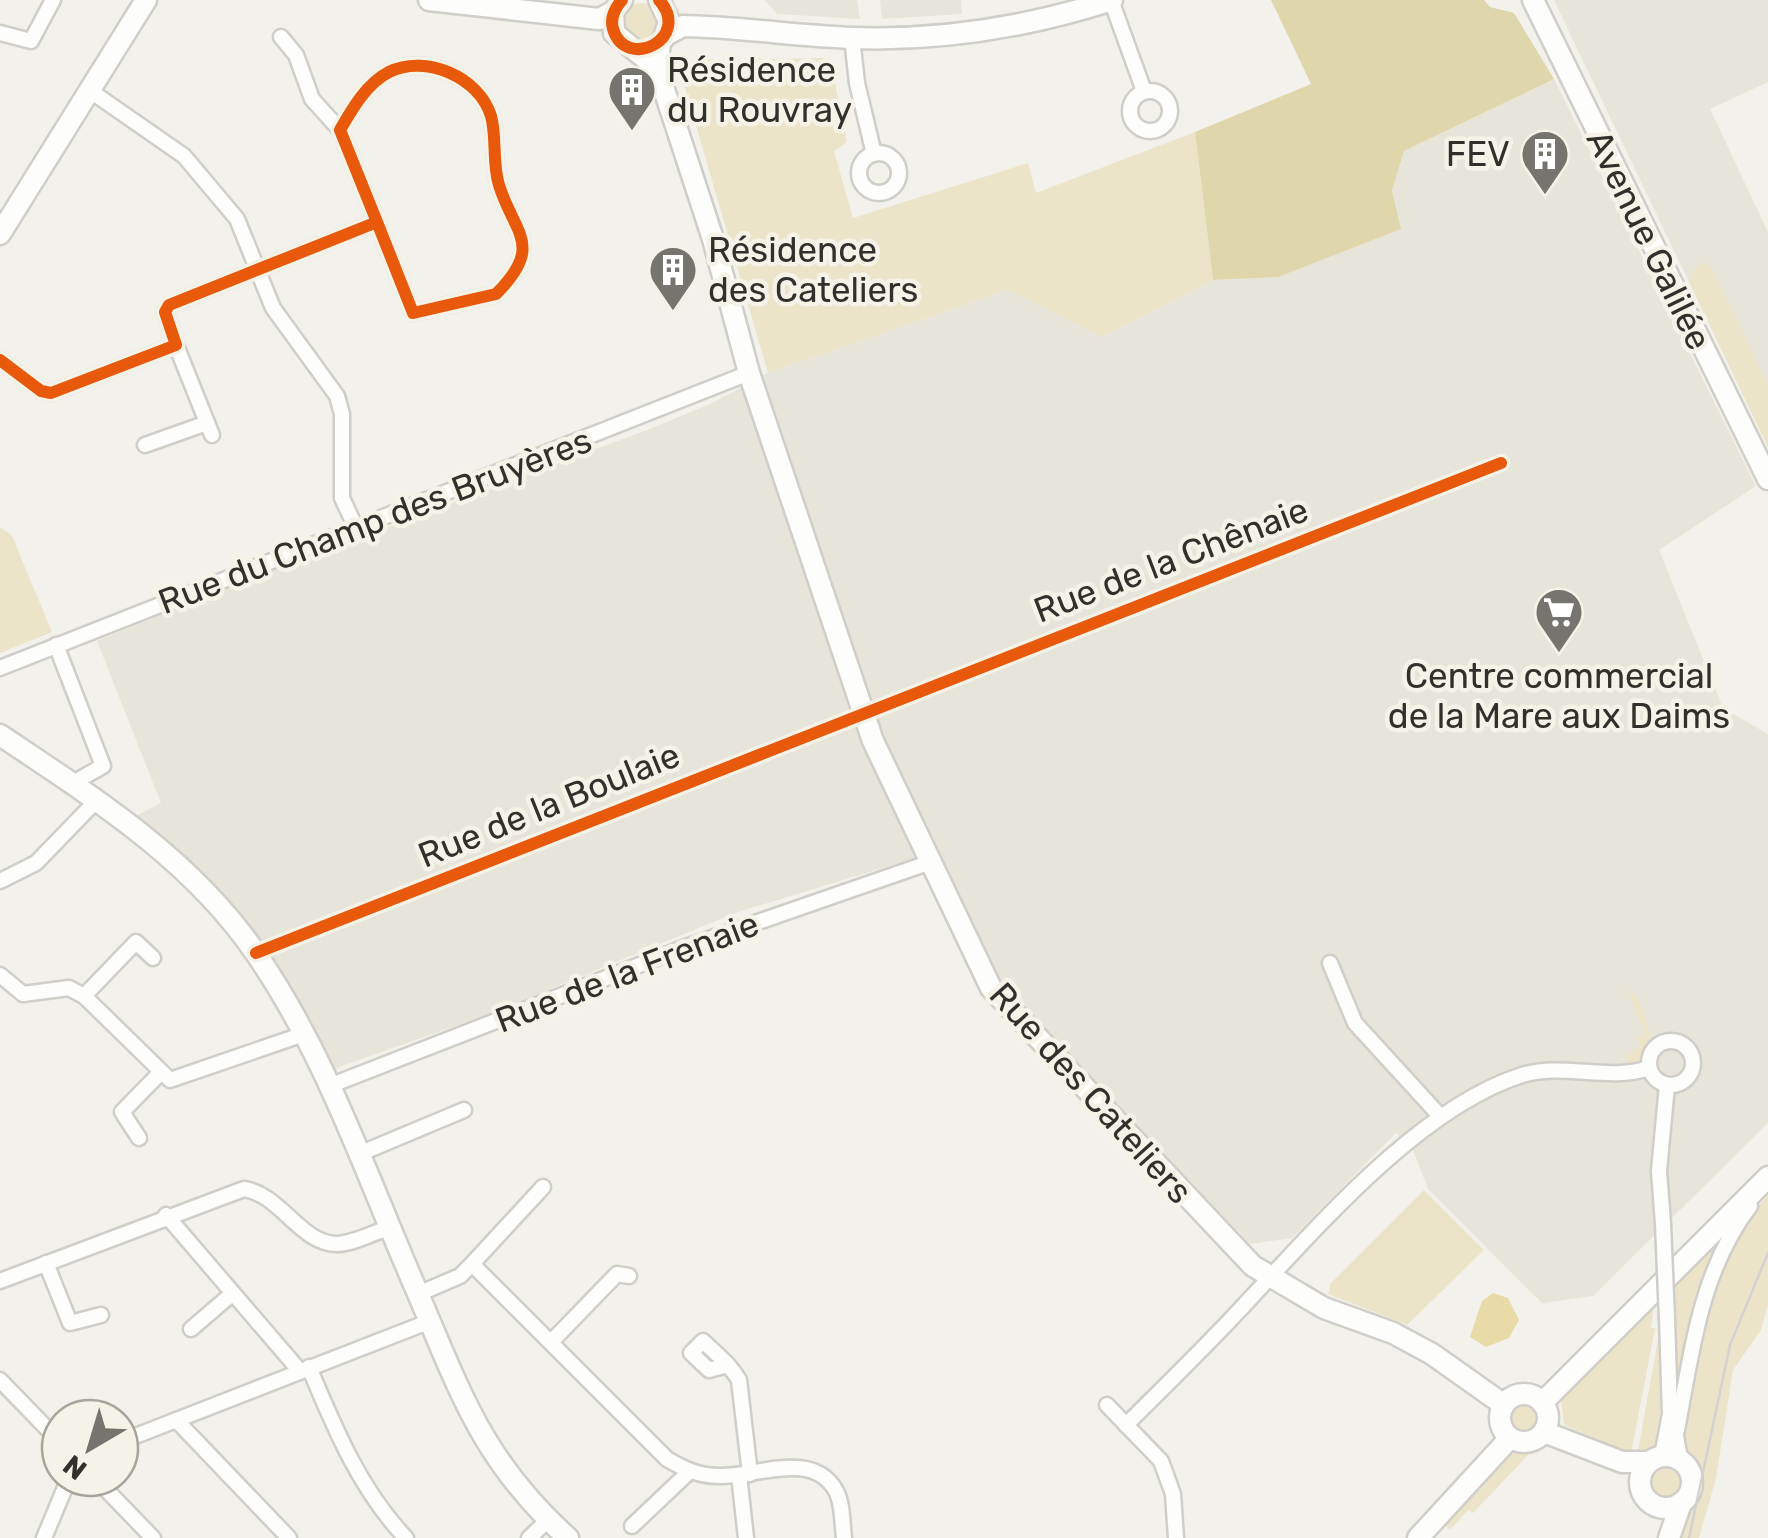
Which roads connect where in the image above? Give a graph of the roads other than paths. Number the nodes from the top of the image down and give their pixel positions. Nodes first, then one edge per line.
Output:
1 (53, 0) edge
2 (146, 0) edge
3 (429, 0) edge
4 (1111, 0) edge
5 (1533, 0) edge
6 (612, 16) edge
7 (663, 23) edge
8 (0, 33) edge
9 (281, 37) dead end
10 (852, 38) junction
11 (636, 50) junction
12 (657, 68) junction
13 (89, 90) junction
14 (1144, 92) dead end
15 (340, 130) junction
16 (874, 154) dead end
17 (377, 222) junction
18 (0, 234) edge
19 (261, 272) junction
20 (176, 345) junction
21 (0, 360) edge
22 (749, 373) junction
23 (145, 445) dead end
24 (1500, 463) dead end
25 (1768, 479) edge
26 (357, 530) junction
27 (56, 645) junction
28 (0, 668) edge
29 (864, 713) junction
30 (0, 735) edge
31 (73, 784) junction
32 (97, 800) junction
33 (928, 863) junction
34 (0, 881) edge
35 (256, 953) junction
36 (153, 958) dead end
37 (1330, 963) dead end
38 (0, 976) edge
39 (84, 996) junction
40 (304, 1034) junction
41 (1649, 1068) junction
42 (162, 1072) junction
43 (1668, 1084) junction
44 (329, 1086) junction
45 (464, 1110) dead end
46 (1440, 1116) junction
47 (138, 1138) dead end
48 (359, 1154) junction
49 (1768, 1180) edge
50 (543, 1188) dead end
51 (166, 1215) junction
52 (388, 1228) junction
53 (46, 1262) junction
54 (472, 1264) junction
55 (629, 1276) dead end
56 (1268, 1277) junction
57 (0, 1281) edge
58 (233, 1293) junction
59 (418, 1294) junction
60 (101, 1315) dead end
61 (428, 1322) junction
62 (191, 1330) dead end
63 (551, 1342) junction
64 (728, 1365) dead end
65 (304, 1368) junction
66 (0, 1380) edge
67 (1542, 1403) junction
68 (1107, 1405) dead end
69 (1504, 1405) junction
70 (1670, 1414) junction
71 (176, 1420) junction
72 (40, 1421) edge
73 (1126, 1425) junction
74 (1676, 1430) junction
75 (1544, 1432) junction
76 (140, 1434) edge
77 (1510, 1438) junction
78 (1657, 1464) junction
79 (689, 1472) junction
80 (745, 1474) junction
81 (61, 1498) edge
82 (114, 1498) edge
83 (1671, 1505) junction
84 (548, 1520) junction
85 (632, 1526) dead end
86 (1670, 1532) edge
87 (44, 1538) edge
88 (153, 1538) edge
89 (289, 1538) edge
90 (406, 1538) edge
91 (529, 1538) edge
92 (568, 1538) edge
93 (746, 1538) edge
94 (844, 1538) edge
95 (1176, 1538) edge
96 (1418, 1538) edge

1 - 8 street
2 - 13 street
3 - 6 street
4 - 10 street
4 - 14 street
5 - 25 street, Avenue Galilée
6 - 11 street
7 - 10 street
7 - 11 street
7 - 12 street, Rue des Cateliers
9 - 15 street
10 - 16 street
11 - 12 street
12 - 22 street, Rue des Cateliers
13 - 18 street
13 - 19 street
15 - 17 street
15 - 17 street
17 - 19 street
19 - 20 street
19 - 26 street
20 - 21 street
20 - 23 street
22 - 26 street, Rue du Champ des Bruyères
22 - 29 street, Rue des Cateliers
24 - 29 street, Rue de la Chênaie
26 - 27 street, Rue du Champ des Bruyères
27 - 28 street, Rue du Champ des Bruyères
27 - 31 street
29 - 33 street, Rue des Cateliers
29 - 35 street, Rue de la Boulaie
30 - 31 street
31 - 32 street
32 - 34 street
32 - 35 street
33 - 44 street, Rue de la Frenaie
33 - 56 street, Rue des Cateliers
35 - 40 street
36 - 39 street
37 - 46 street
38 - 39 street
39 - 42 street
40 - 42 street
40 - 44 street
41 - 43 street
41 - 43 street
41 - 46 street
42 - 47 street
43 - 70 street, bridge
44 - 48 street
45 - 48 street
46 - 56 street
48 - 52 street
49 - 67 street
49 - 74 street
50 - 54 street
51 - 52 street
51 - 53 street
51 - 58 street
52 - 59 street
53 - 57 street
53 - 60 street
54 - 59 street
54 - 63 street
55 - 63 street
56 - 69 street, Rue des Cateliers
56 - 73 street
58 - 62 street
58 - 65 street
59 - 61 street
61 - 65 street
61 - 84 street
63 - 79 street
64 - 80 street
65 - 71 street
65 - 90 street
66 - 72 street
67 - 69 street
67 - 75 street
68 - 73 street
69 - 77 street
70 - 74 street
70 - 78 street
71 - 76 street
71 - 89 street
73 - 95 street
74 - 78 street
75 - 77 street
75 - 78 street
77 - 96 street
78 - 83 street
78 - 83 street
79 - 80 street
79 - 85 street
80 - 93 street
80 - 94 street
81 - 87 street
82 - 88 street
83 - 86 street
84 - 91 street
84 - 92 street

